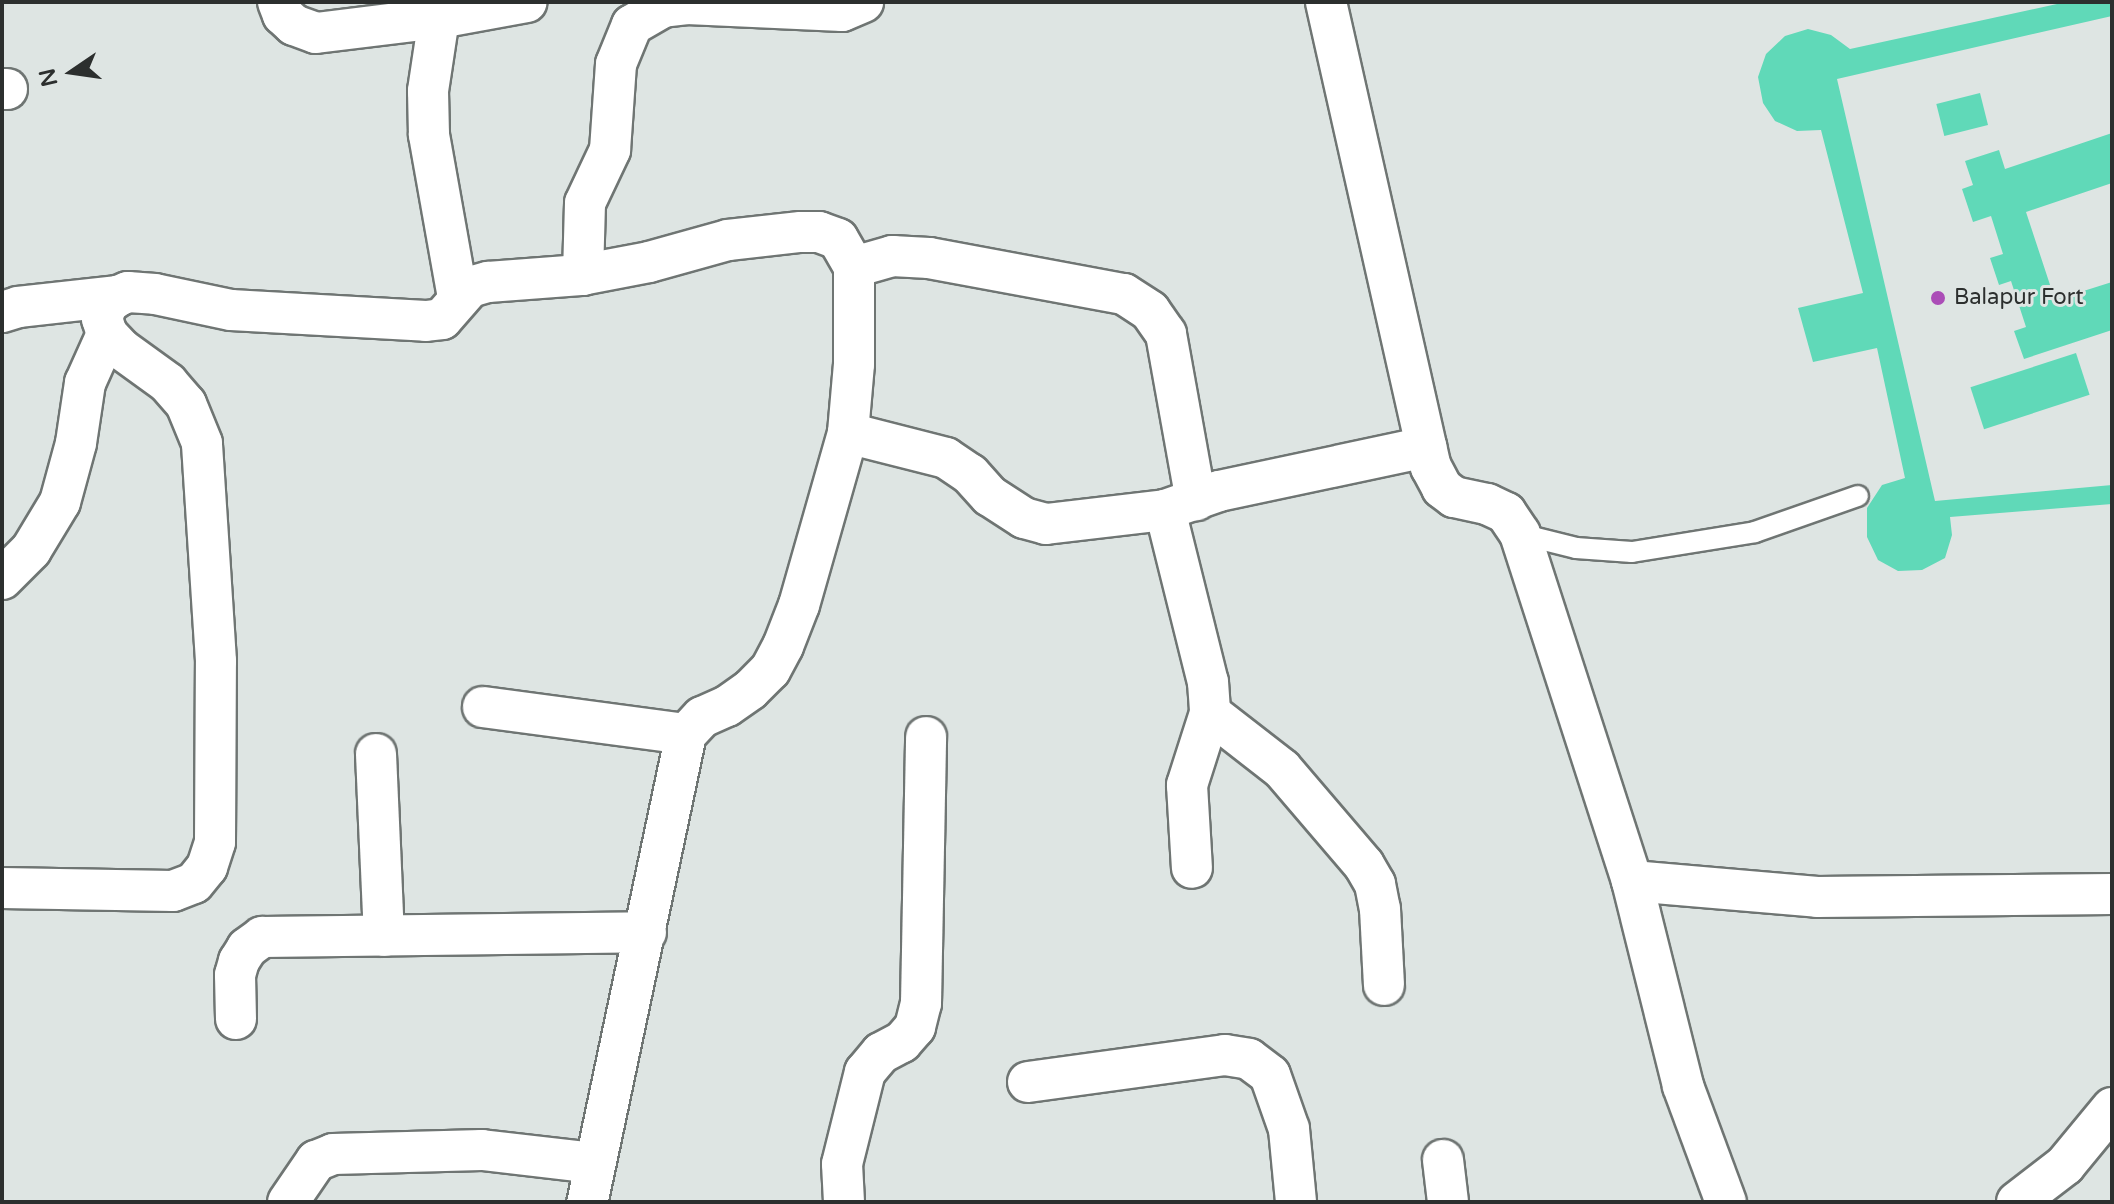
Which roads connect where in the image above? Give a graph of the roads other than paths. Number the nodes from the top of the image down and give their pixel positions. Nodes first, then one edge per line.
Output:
1 (278, 2) edge
2 (527, 2) edge
3 (863, 2) edge
4 (1326, 2) edge
5 (439, 18) junction
6 (854, 267) junction
7 (583, 275) junction
8 (118, 296) junction
9 (458, 298) junction
10 (2, 312) edge
11 (107, 334) junction
12 (848, 433) junction
13 (1426, 447) junction
14 (1858, 496) dead end
15 (1181, 505) junction
16 (1520, 534) junction
17 (2, 579) edge
18 (483, 707) dead end
19 (1210, 713) junction
20 (686, 734) junction
21 (926, 737) dead end
22 (376, 754) dead end
23 (1192, 868) dead end
24 (1632, 881) junction
25 (2, 888) edge
26 (2112, 894) edge
27 (646, 932) junction
28 (384, 936) junction
29 (1384, 985) dead end
30 (236, 1019) dead end
31 (1028, 1082) dead end
32 (2112, 1108) edge
33 (1443, 1160) dead end
34 (595, 1163) junction
35 (288, 1202) edge
36 (587, 1202) edge
37 (844, 1202) edge
38 (1296, 1202) edge
39 (1448, 1202) edge
40 (1726, 1202) edge
41 (2017, 1202) edge

1 - 5 street
2 - 5 street
3 - 7 street
4 - 13 street
5 - 9 street
6 - 7 street
6 - 12 street
6 - 15 street
7 - 9 street
8 - 9 street
8 - 10 street
8 - 11 street
11 - 17 street
11 - 25 street
12 - 15 street
12 - 20 street
13 - 15 street
13 - 16 street
14 - 16 lane
15 - 19 street
16 - 24 street
18 - 20 street
19 - 23 street
19 - 29 street
20 - 27 street
21 - 37 street
22 - 28 street
24 - 26 street
24 - 40 street
27 - 28 street
27 - 34 street
28 - 30 street
31 - 38 street
32 - 41 street
33 - 39 street
34 - 35 street
34 - 36 street

